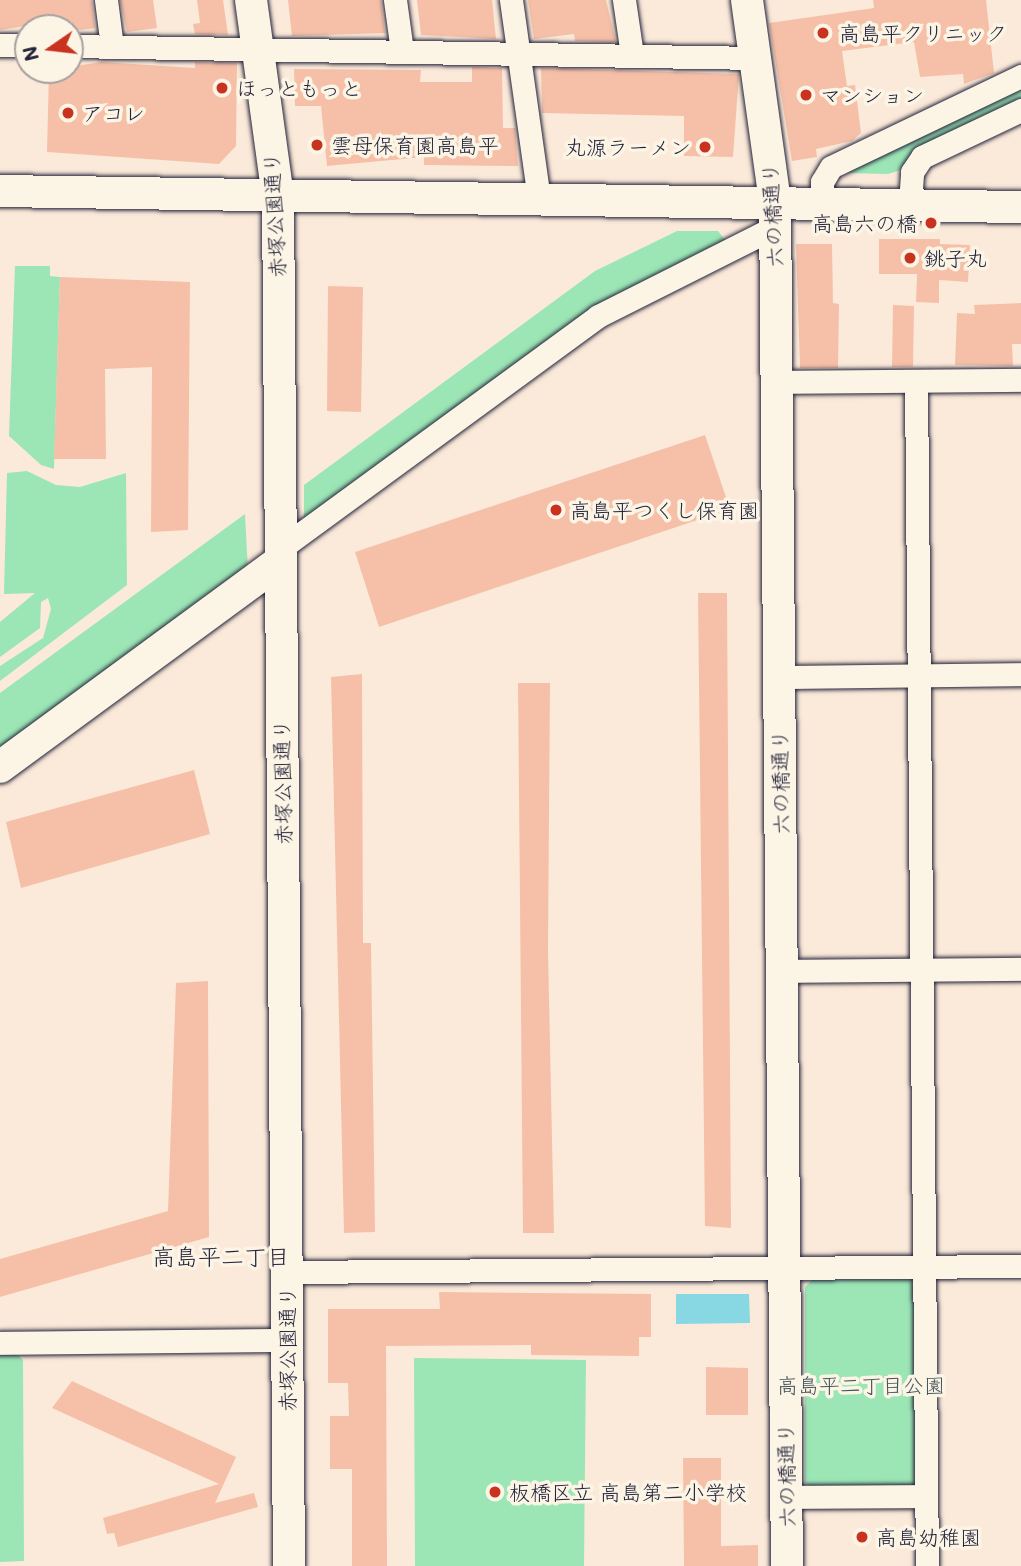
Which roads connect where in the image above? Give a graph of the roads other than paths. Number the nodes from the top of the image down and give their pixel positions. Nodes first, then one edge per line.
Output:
1 (106, 0) edge
2 (251, 0) edge
3 (395, 0) edge
4 (511, 0) edge
5 (624, 0) edge
6 (747, 0) edge
7 (84, 46) edge
8 (112, 47) junction
9 (257, 50) junction
10 (402, 51) junction
11 (518, 54) junction
12 (632, 55) junction
13 (755, 58) junction
14 (1021, 76) edge
15 (1021, 110) edge
16 (0, 191) edge
17 (278, 196) junction
18 (539, 200) junction
19 (822, 202) junction
20 (910, 203) junction
21 (1021, 207) edge
22 (775, 214) junction
23 (1021, 380) edge
24 (916, 381) junction
25 (776, 382) junction
26 (280, 555) junction
27 (1021, 674) edge
28 (918, 675) junction
29 (779, 677) junction
30 (0, 767) edge
31 (922, 970) junction
32 (1021, 970) edge
33 (781, 971) junction
34 (1021, 1266) edge
35 (924, 1267) junction
36 (784, 1269) junction
37 (287, 1272) junction
38 (287, 1340) junction
39 (0, 1343) edge
40 (926, 1496) junction
41 (786, 1497) junction
42 (289, 1566) edge
43 (787, 1566) edge
44 (927, 1566) edge

1 - 8 street
2 - 9 street, 赤塚公園通り
3 - 10 street
4 - 11 street
5 - 12 street
6 - 13 street, 六の橋通り
7 - 8 street
8 - 9 street
9 - 10 street
9 - 17 street, 赤塚公園通り
10 - 11 street
11 - 12 street
11 - 18 street
12 - 13 street
13 - 22 street, 六の橋通り
14 - 19 street
15 - 20 street
16 - 17 street
17 - 18 street
17 - 26 street, 赤塚公園通り
18 - 22 street
19 - 20 street
19 - 22 street
20 - 21 street
22 - 25 street, 六の橋通り
22 - 26 street
23 - 24 street
24 - 25 street
24 - 28 street
25 - 29 street, 六の橋通り
26 - 30 street
26 - 37 street, 赤塚公園通り
27 - 28 street
28 - 29 street
28 - 31 street
29 - 33 street, 六の橋通り
31 - 32 street
31 - 33 street
31 - 35 street
33 - 36 street, 六の橋通り
34 - 35 street
35 - 36 street
35 - 40 street
36 - 37 street
36 - 41 street, 六の橋通り
37 - 38 street, 赤塚公園通り
38 - 39 street
38 - 42 street, 赤塚公園通り
40 - 41 street
40 - 44 street
41 - 43 street, 六の橋通り

